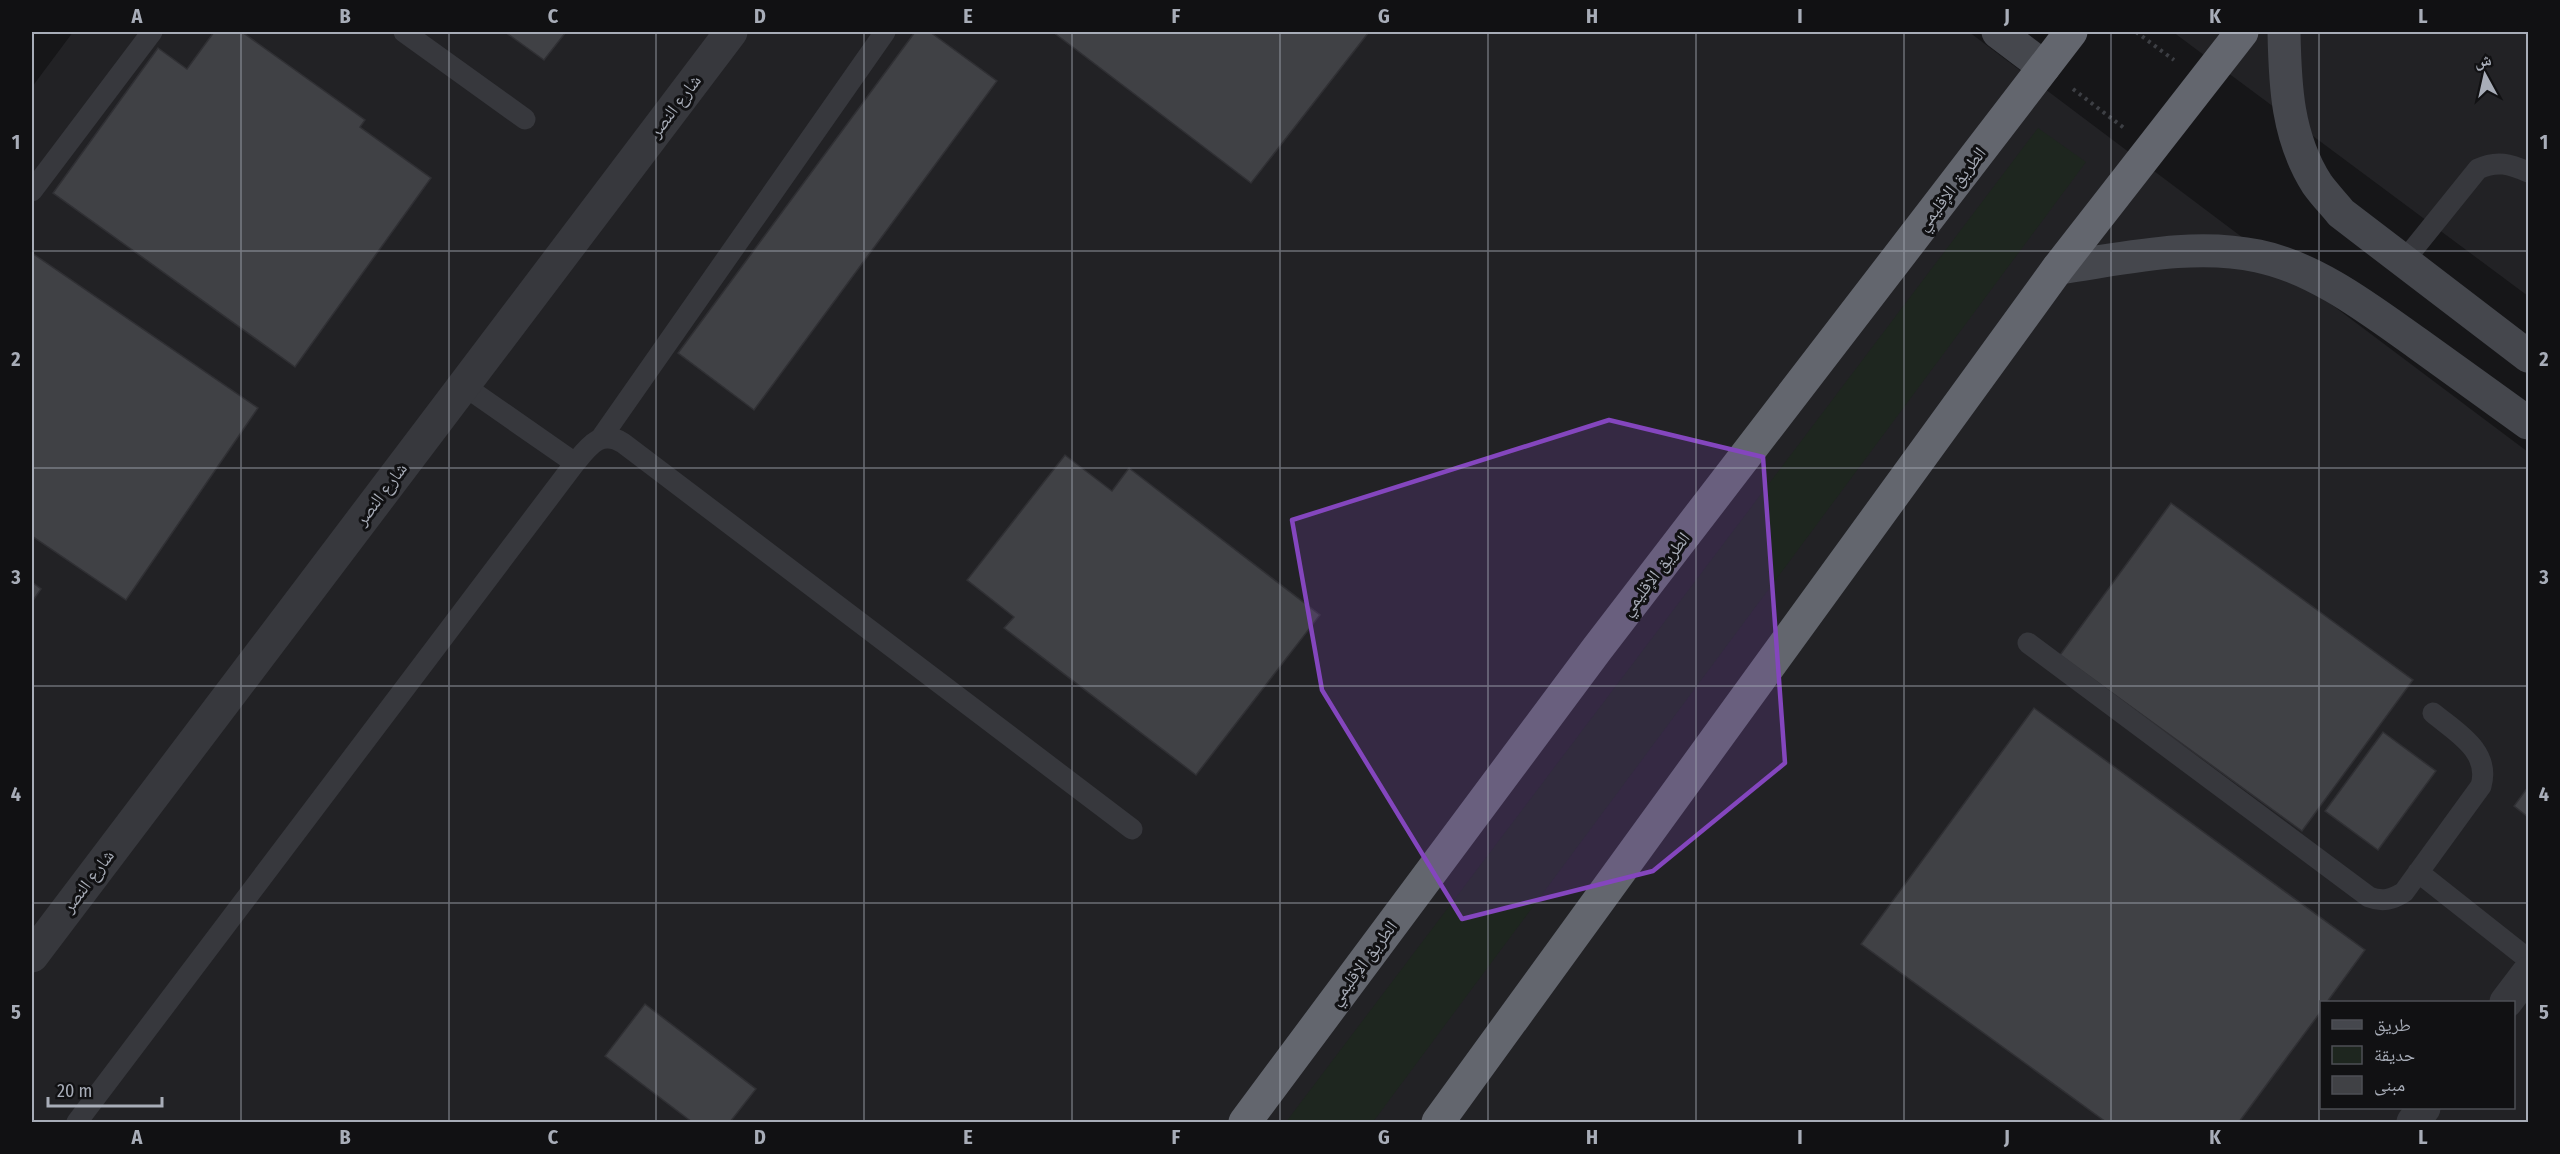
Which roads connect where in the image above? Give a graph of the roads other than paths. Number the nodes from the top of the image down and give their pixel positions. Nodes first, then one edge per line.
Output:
1 (152, 32) edge
2 (404, 32) edge
3 (731, 32) edge
4 (885, 32) edge
5 (1998, 32) edge
6 (2071, 32) edge
7 (2242, 32) edge
8 (2284, 32) edge
9 (2044, 67) junction
10 (525, 119) dead end
11 (2529, 172) edge
12 (32, 191) edge
13 (2403, 262) junction
14 (2058, 268) junction
15 (2529, 356) edge
16 (463, 385) junction
17 (2529, 423) edge
18 (601, 438) junction
19 (575, 463) junction
20 (2028, 643) dead end
21 (2433, 713) dead end
22 (1132, 829) dead end
23 (2418, 872) junction
24 (32, 956) edge
25 (2529, 959) edge
26 (2529, 973) edge
27 (2507, 1001) edge
28 (2423, 1109) edge
29 (76, 1122) edge
30 (1245, 1122) edge
31 (1438, 1122) edge
32 (2413, 1122) edge

1 - 12 lane
2 - 10 lane
3 - 16 street, شارع النصر
4 - 18 lane
5 - 9 street
6 - 9 highway, الطريق الإقليمي
7 - 14 highway
8 - 13 street
9 - 30 highway, الطريق الإقليمي
11 - 13 lane
13 - 15 street
14 - 17 street
14 - 31 highway
16 - 19 lane
16 - 24 street, شارع النصر
18 - 19 lane
18 - 22 lane
19 - 29 lane
20 - 23 lane
21 - 23 lane
23 - 25 lane
26 - 27 street
28 - 32 street

